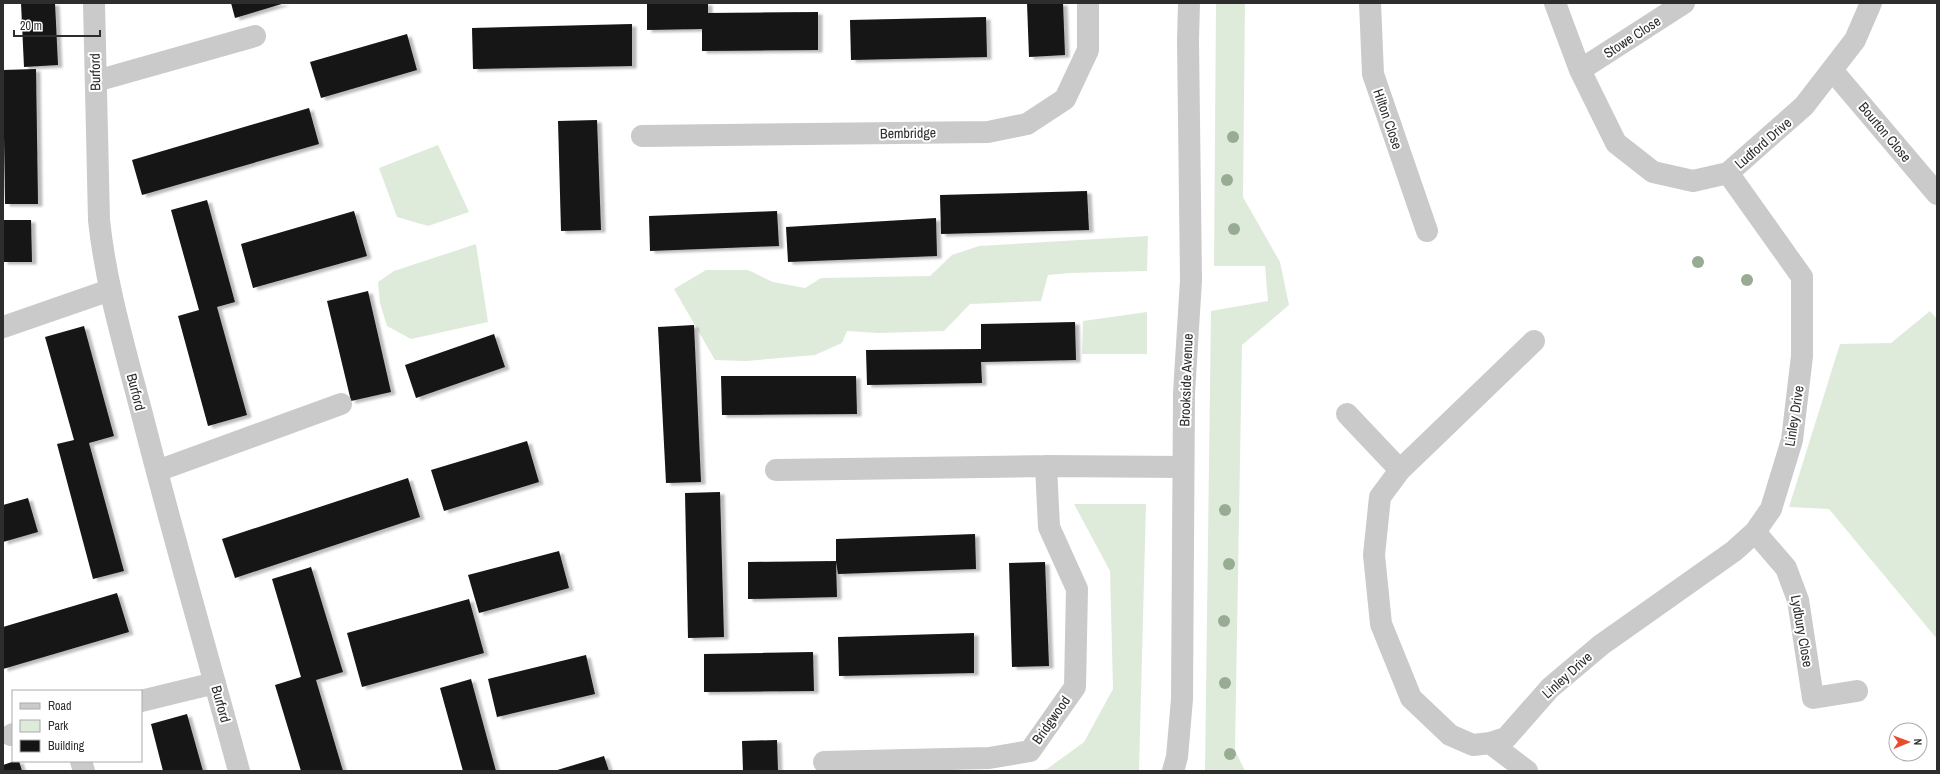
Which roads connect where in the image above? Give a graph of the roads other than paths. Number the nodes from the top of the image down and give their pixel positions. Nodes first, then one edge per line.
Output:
1 (94, 3) edge
2 (1088, 3) edge
3 (1189, 3) edge
4 (1370, 3) edge
5 (1555, 3) edge
6 (1684, 3) edge
7 (1871, 3) edge
8 (255, 36) dead end
9 (1580, 70) junction
10 (1832, 70) junction
11 (96, 81) junction
12 (642, 136) dead end
13 (1728, 173) junction
14 (1937, 194) edge
15 (1427, 231) dead end
16 (110, 290) junction
17 (3, 327) edge
18 (1534, 341) dead end
19 (341, 404) dead end
20 (1347, 414) dead end
21 (1046, 466) junction
22 (1183, 467) junction
23 (776, 470) dead end
24 (1400, 470) junction
25 (157, 471) junction
26 (1755, 532) junction
27 (215, 683) junction
28 (1857, 692) dead end
29 (142, 701) edge
30 (1490, 744) junction
31 (824, 762) dead end
32 (1177, 766) edge
33 (239, 771) edge
34 (1527, 771) edge

1 - 11 street, Burford
2 - 12 street, Bembridge
3 - 22 street, Brookside Avenue
4 - 15 street, Hilton Close
5 - 9 street, Ludford Drive
6 - 9 street, Stowe Close
7 - 10 street, Ludford Drive
8 - 11 street
9 - 13 street, Ludford Drive
10 - 13 street, Ludford Drive
10 - 14 street, Bourton Close
11 - 16 street, Burford
13 - 26 street, Linley Drive
16 - 17 street
16 - 25 street, Burford
18 - 24 street, Linley Drive
19 - 25 street
20 - 24 street
21 - 22 street
21 - 23 street
21 - 31 street, Bridgwood
22 - 32 street, Brookside Avenue
24 - 30 street, Linley Drive
25 - 27 street, Burford
26 - 28 street, Lydbury Close
26 - 30 street, Linley Drive
27 - 29 street
27 - 33 street, Burford
30 - 34 street

